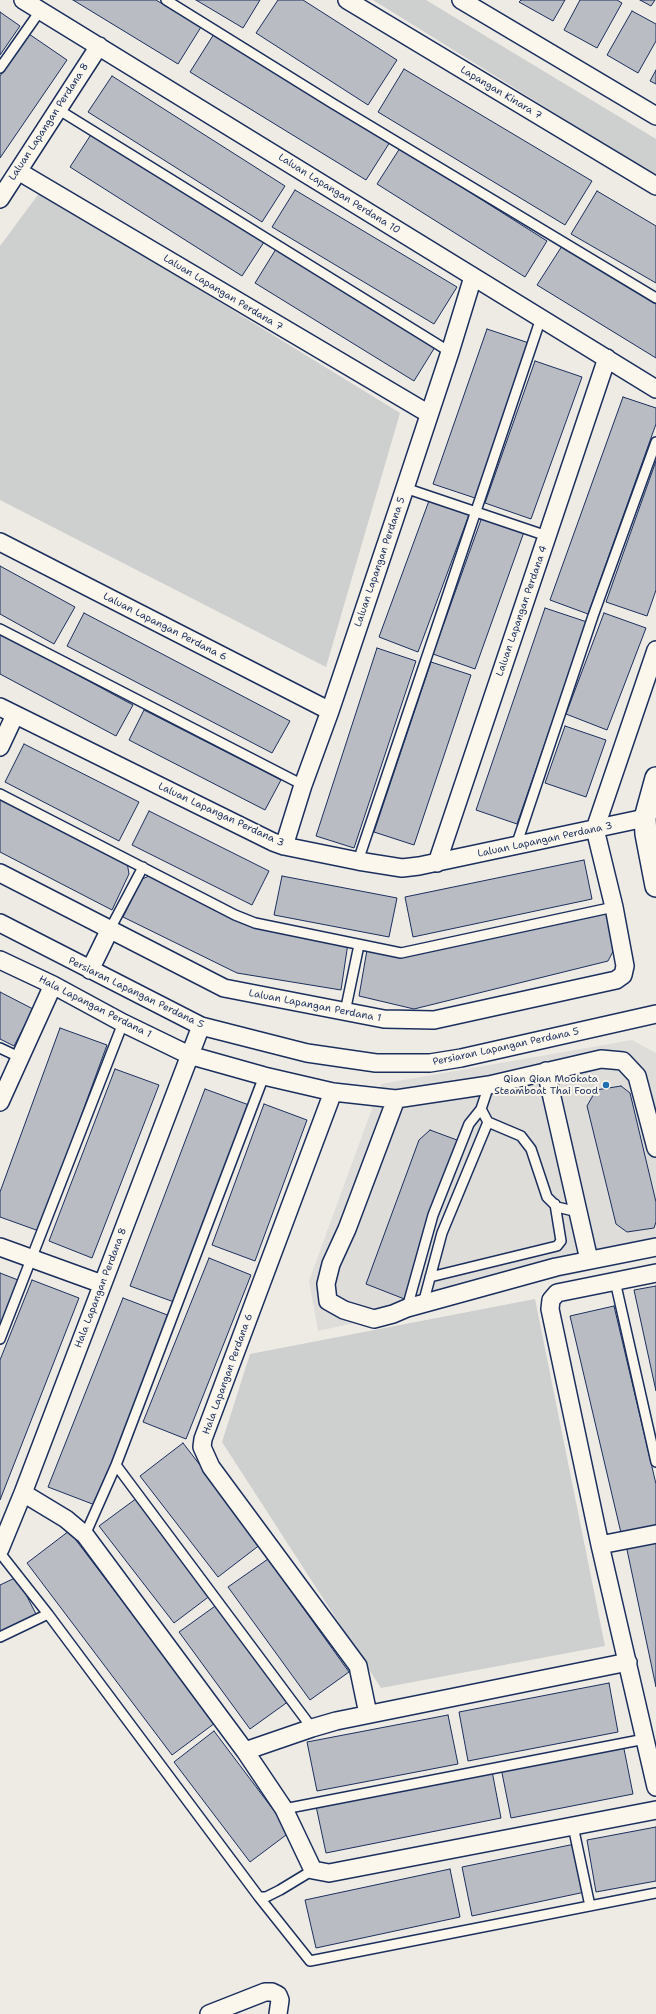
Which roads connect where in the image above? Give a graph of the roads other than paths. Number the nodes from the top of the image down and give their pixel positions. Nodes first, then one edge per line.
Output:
1 (23, 0) edge
2 (166, 0) edge
3 (347, 0) edge
4 (461, 0) edge
5 (40, 11) junction
6 (99, 46) junction
7 (0, 68) edge
8 (59, 110) junction
9 (656, 116) edge
10 (18, 171) junction
11 (656, 186) edge
12 (0, 198) edge
13 (473, 277) junction
14 (656, 298) edge
15 (541, 318) junction
16 (450, 352) junction
17 (607, 358) junction
18 (656, 389) edge
19 (429, 414) junction
20 (656, 442) edge
21 (405, 488) junction
22 (476, 511) junction
23 (547, 536) junction
24 (0, 542) edge
25 (0, 630) edge
26 (656, 650) edge
27 (0, 707) edge
28 (330, 711) junction
29 (15, 715) junction
30 (0, 748) edge
31 (656, 778) edge
32 (303, 785) junction
33 (0, 794) edge
34 (645, 818) junction
35 (595, 829) junction
36 (284, 846) junction
37 (516, 846) junction
38 (358, 861) junction
39 (437, 864) junction
40 (143, 867) junction
41 (0, 873) edge
42 (656, 886) edge
43 (614, 907) junction
44 (0, 923) edge
45 (109, 931) junction
46 (359, 945) junction
47 (0, 960) edge
48 (90, 970) junction
49 (53, 985) junction
50 (345, 1012) junction
51 (656, 1014) edge
52 (124, 1023) junction
53 (201, 1026) junction
54 (0, 1048) edge
55 (189, 1055) junction
56 (19, 1057) junction
57 (546, 1071) junction
58 (264, 1076) junction
59 (489, 1085) junction
60 (333, 1092) junction
61 (396, 1099) junction
62 (0, 1102) edge
63 (481, 1109) junction
64 (488, 1122) junction
65 (656, 1148) edge
66 (555, 1204) junction
67 (578, 1212) junction
68 (0, 1247) edge
69 (656, 1247) edge
70 (31, 1258) junction
71 (589, 1260) junction
72 (656, 1273) edge
73 (430, 1277) junction
74 (615, 1281) junction
75 (102, 1284) junction
76 (415, 1306) junction
77 (0, 1339) edge
78 (656, 1462) edge
79 (116, 1465) junction
80 (23, 1493) junction
81 (656, 1534) edge
82 (85, 1536) junction
83 (600, 1545) junction
84 (0, 1549) edge
85 (0, 1554) edge
86 (48, 1614) junction
87 (0, 1637) edge
88 (628, 1662) junction
89 (368, 1714) junction
90 (312, 1728) junction
91 (645, 1739) junction
92 (245, 1751) junction
93 (656, 1787) edge
94 (284, 1810) junction
95 (656, 1810) edge
96 (573, 1826) junction
97 (313, 1870) junction
98 (656, 1893) edge
99 (259, 1897) junction
100 (590, 1906) junction
101 (209, 2014) edge
102 (278, 2014) edge

1 - 5 street, Laluan Lapangan Perdana 10
2 - 14 lane
3 - 11 street, Lapangan Kinara 7
4 - 9 street
5 - 6 street, Laluan Lapangan Perdana 10
5 - 7 lane
6 - 8 street, Laluan Lapangan Perdana 8
6 - 13 street, Laluan Lapangan Perdana 10
8 - 10 street, Laluan Lapangan Perdana 8
8 - 16 lane
10 - 12 street, Laluan Lapangan Perdana 8
10 - 19 street, Laluan Lapangan Perdana 7
13 - 15 street, Laluan Lapangan Perdana 10
13 - 16 street, Laluan Lapangan Perdana 5
15 - 17 street, Laluan Lapangan Perdana 10
15 - 22 lane
16 - 19 street, Laluan Lapangan Perdana 5
17 - 18 street, Laluan Lapangan Perdana 10
17 - 23 street, Laluan Lapangan Perdana 4
19 - 21 street, Laluan Lapangan Perdana 5
20 - 37 lane
21 - 22 lane
21 - 28 street, Laluan Lapangan Perdana 5
22 - 23 lane
22 - 38 lane
23 - 39 street, Laluan Lapangan Perdana 4
24 - 28 street, Laluan Lapangan Perdana 6
25 - 32 lane
26 - 35 street
27 - 29 street, Laluan Lapangan Perdana 3
28 - 32 street, Laluan Lapangan Perdana 5
29 - 30 street
29 - 36 street, Laluan Lapangan Perdana 3
31 - 34 street
32 - 36 street, Laluan Lapangan Perdana 5
33 - 40 lane
34 - 35 street, Laluan Lapangan Perdana 3
34 - 42 street
35 - 37 street, Laluan Lapangan Perdana 3
35 - 43 street, Laluan Lapangan Perdana 1
36 - 38 street, Laluan Lapangan Perdana 3
37 - 39 street, Laluan Lapangan Perdana 3
38 - 39 street, Laluan Lapangan Perdana 3
40 - 45 lane
40 - 46 lane
41 - 45 street, Laluan Lapangan Perdana 1
43 - 46 lane
43 - 50 street, Laluan Lapangan Perdana 1
44 - 48 street, Persiaran Lapangan Perdana 5
45 - 48 street
45 - 50 street, Laluan Lapangan Perdana 1
46 - 50 lane
47 - 49 street, Hala Lapangan Perdana 1
48 - 53 street, Persiaran Lapangan Perdana 5
49 - 52 street, Hala Lapangan Perdana 1
49 - 56 street
51 - 53 street, Persiaran Lapangan Perdana 5
52 - 55 street, Hala Lapangan Perdana 1
52 - 70 lane
53 - 55 street, Hala Lapangan Perdana 8
54 - 56 lane
55 - 58 street, Hala Lapangan Perdana 1
55 - 75 street, Hala Lapangan Perdana 8
56 - 62 street
57 - 59 street, Hala Lapangan Perdana 1
57 - 65 street, Hala Lapangan Perdana 1
57 - 67 street
58 - 60 street, Hala Lapangan Perdana 1
58 - 79 lane
59 - 61 street, Hala Lapangan Perdana 1
59 - 63 lane
60 - 61 street, Hala Lapangan Perdana 1
60 - 89 street, Hala Lapangan Perdana 6
61 - 76 street
63 - 64 lane
63 - 76 lane
64 - 66 lane
64 - 73 lane
66 - 67 lane
66 - 73 lane
67 - 71 street
68 - 70 street
69 - 71 street
70 - 75 street
70 - 77 lane
71 - 76 street
72 - 74 street
73 - 76 lane
74 - 78 lane
74 - 83 street
75 - 80 street, Hala Lapangan Perdana 8
79 - 82 lane
79 - 90 lane
80 - 82 street
80 - 84 street, Hala Lapangan Perdana 8
81 - 83 street
82 - 92 street
83 - 88 street
85 - 86 lane
86 - 87 lane
86 - 99 lane
88 - 89 street
88 - 91 street
89 - 90 street
90 - 92 street
91 - 93 street
91 - 94 lane
92 - 94 street
94 - 97 street
95 - 96 street
96 - 97 street
96 - 100 lane
97 - 99 lane
98 - 100 lane
99 - 100 lane
101 - 102 street

